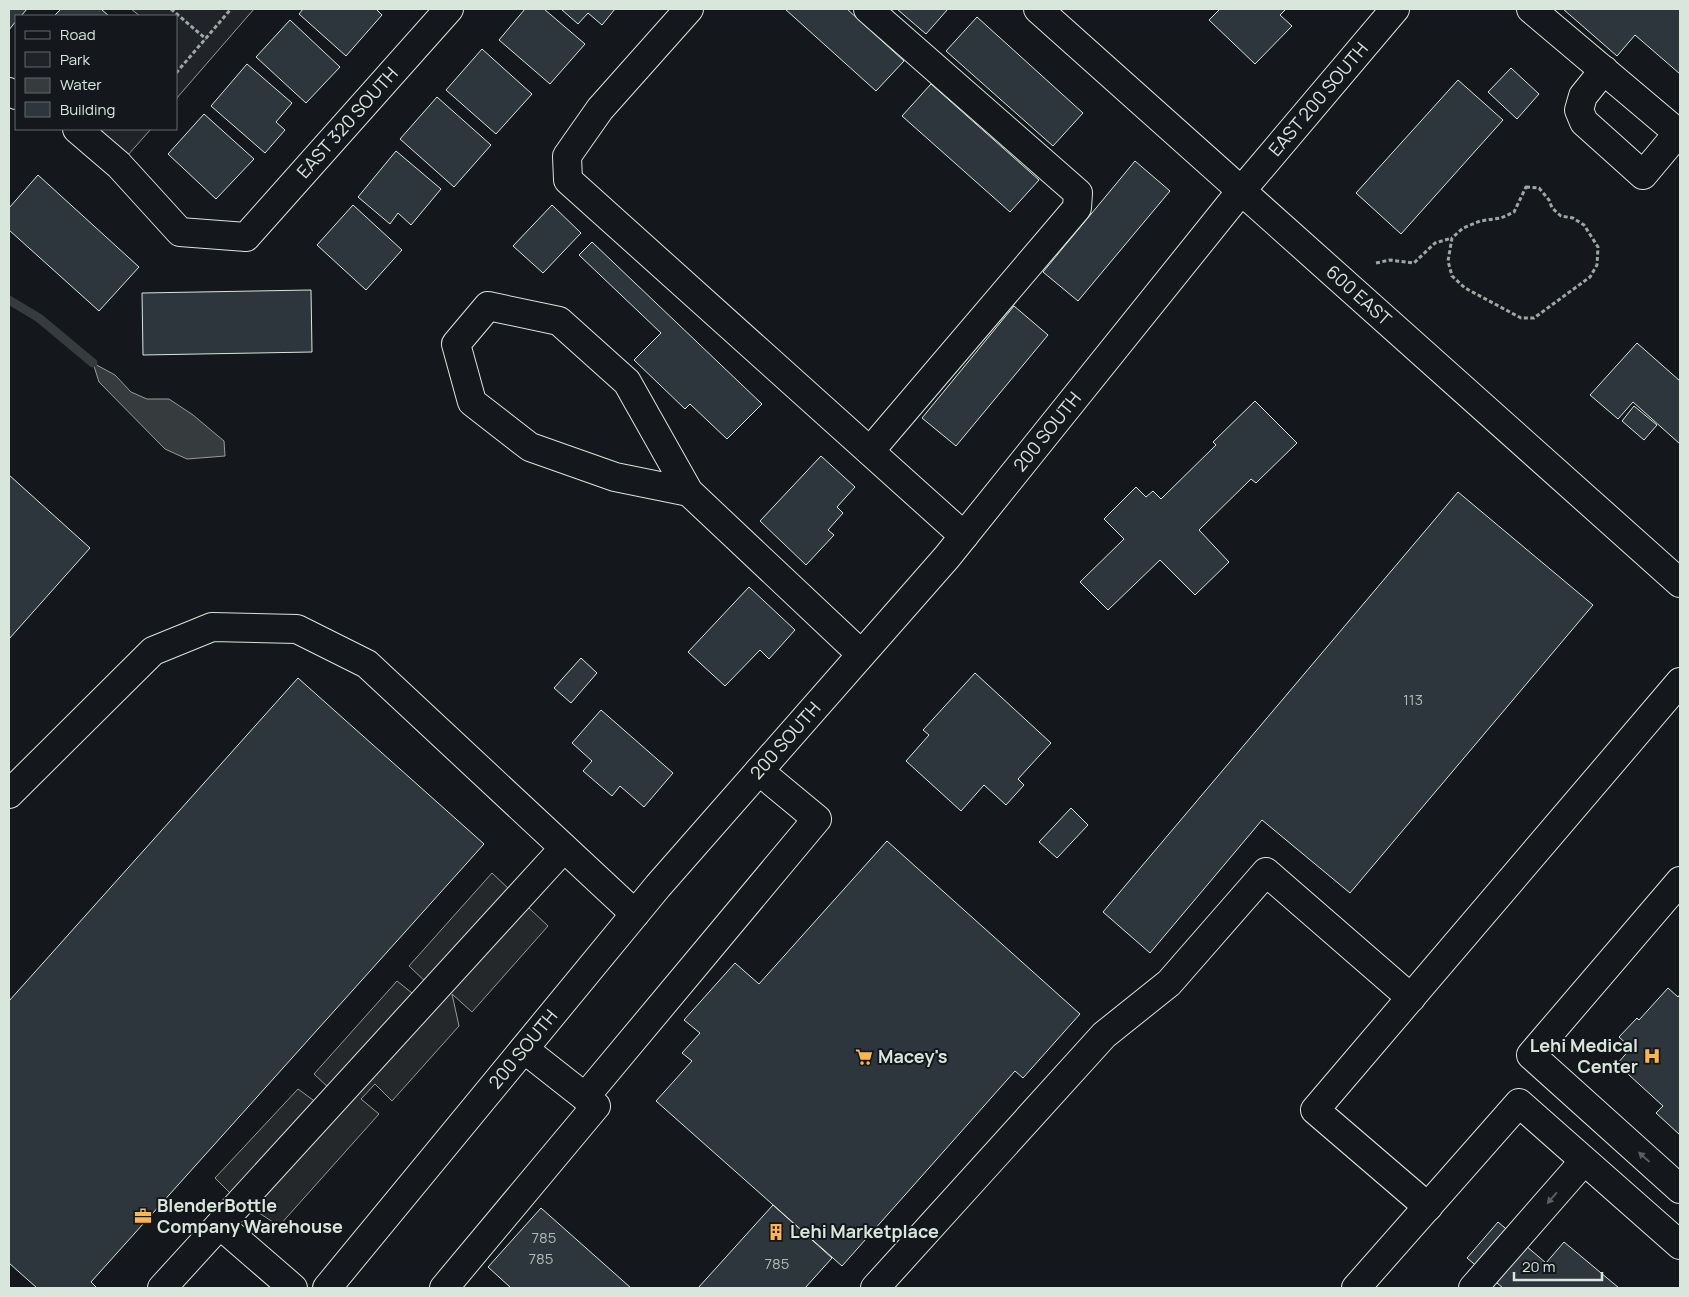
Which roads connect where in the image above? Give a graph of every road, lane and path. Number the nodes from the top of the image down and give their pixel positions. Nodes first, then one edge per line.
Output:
1 (171, 9) edge
2 (232, 9) edge
3 (449, 9) edge
4 (689, 9) edge
5 (868, 9) edge
6 (1038, 9) edge
7 (1395, 9) edge
8 (1531, 9) edge
9 (206, 39) junction
10 (178, 70) edge
11 (1604, 70) junction
12 (78, 130) edge
13 (1679, 131) edge
14 (1241, 191) junction
15 (1452, 238) junction
16 (1376, 263) dead end
17 (870, 451) junction
18 (689, 492) junction
19 (964, 536) junction
20 (1680, 583) edge
21 (861, 654) junction
22 (1680, 682) edge
23 (759, 771) junction
24 (9, 794) edge
25 (564, 848) junction
26 (1680, 881) edge
27 (635, 914) junction
28 (1411, 998) junction
29 (524, 1049) junction
30 (585, 1096) junction
31 (1584, 1161) junction
32 (1680, 1189) edge
33 (1428, 1207) junction
34 (220, 1225) junction
35 (1680, 1246) edge
36 (162, 1288) edge
37 (293, 1288) edge
38 (327, 1288) edge
39 (444, 1288) edge
40 (875, 1288) edge
41 (1356, 1288) edge
42 (1473, 1288) edge

1 - 9 path
2 - 9 path
3 - 12 street, EAST 320 SOUTH
4 - 17 street
5 - 17 street
6 - 14 street, 600 EAST
7 - 14 street, EAST 200 SOUTH
8 - 11 street
9 - 10 path
11 - 13 street
11 - 13 street
14 - 19 street, 200 SOUTH
14 - 20 street, 600 EAST
15 - 15 path
15 - 16 path
17 - 19 street
18 - 18 street
18 - 21 street
19 - 21 street, 200 SOUTH
21 - 23 street, 200 SOUTH
22 - 28 street
23 - 27 street, 200 SOUTH
23 - 30 street
24 - 25 street
25 - 27 street
25 - 34 street
32 -> 26 street
27 - 29 street, 200 SOUTH
28 - 33 street
28 - 40 street
29 - 30 street
29 - 38 street, 200 SOUTH
30 - 39 street
31 - 33 street
31 - 35 street
31 -> 42 street
33 - 41 street
34 - 36 street
34 - 37 street

